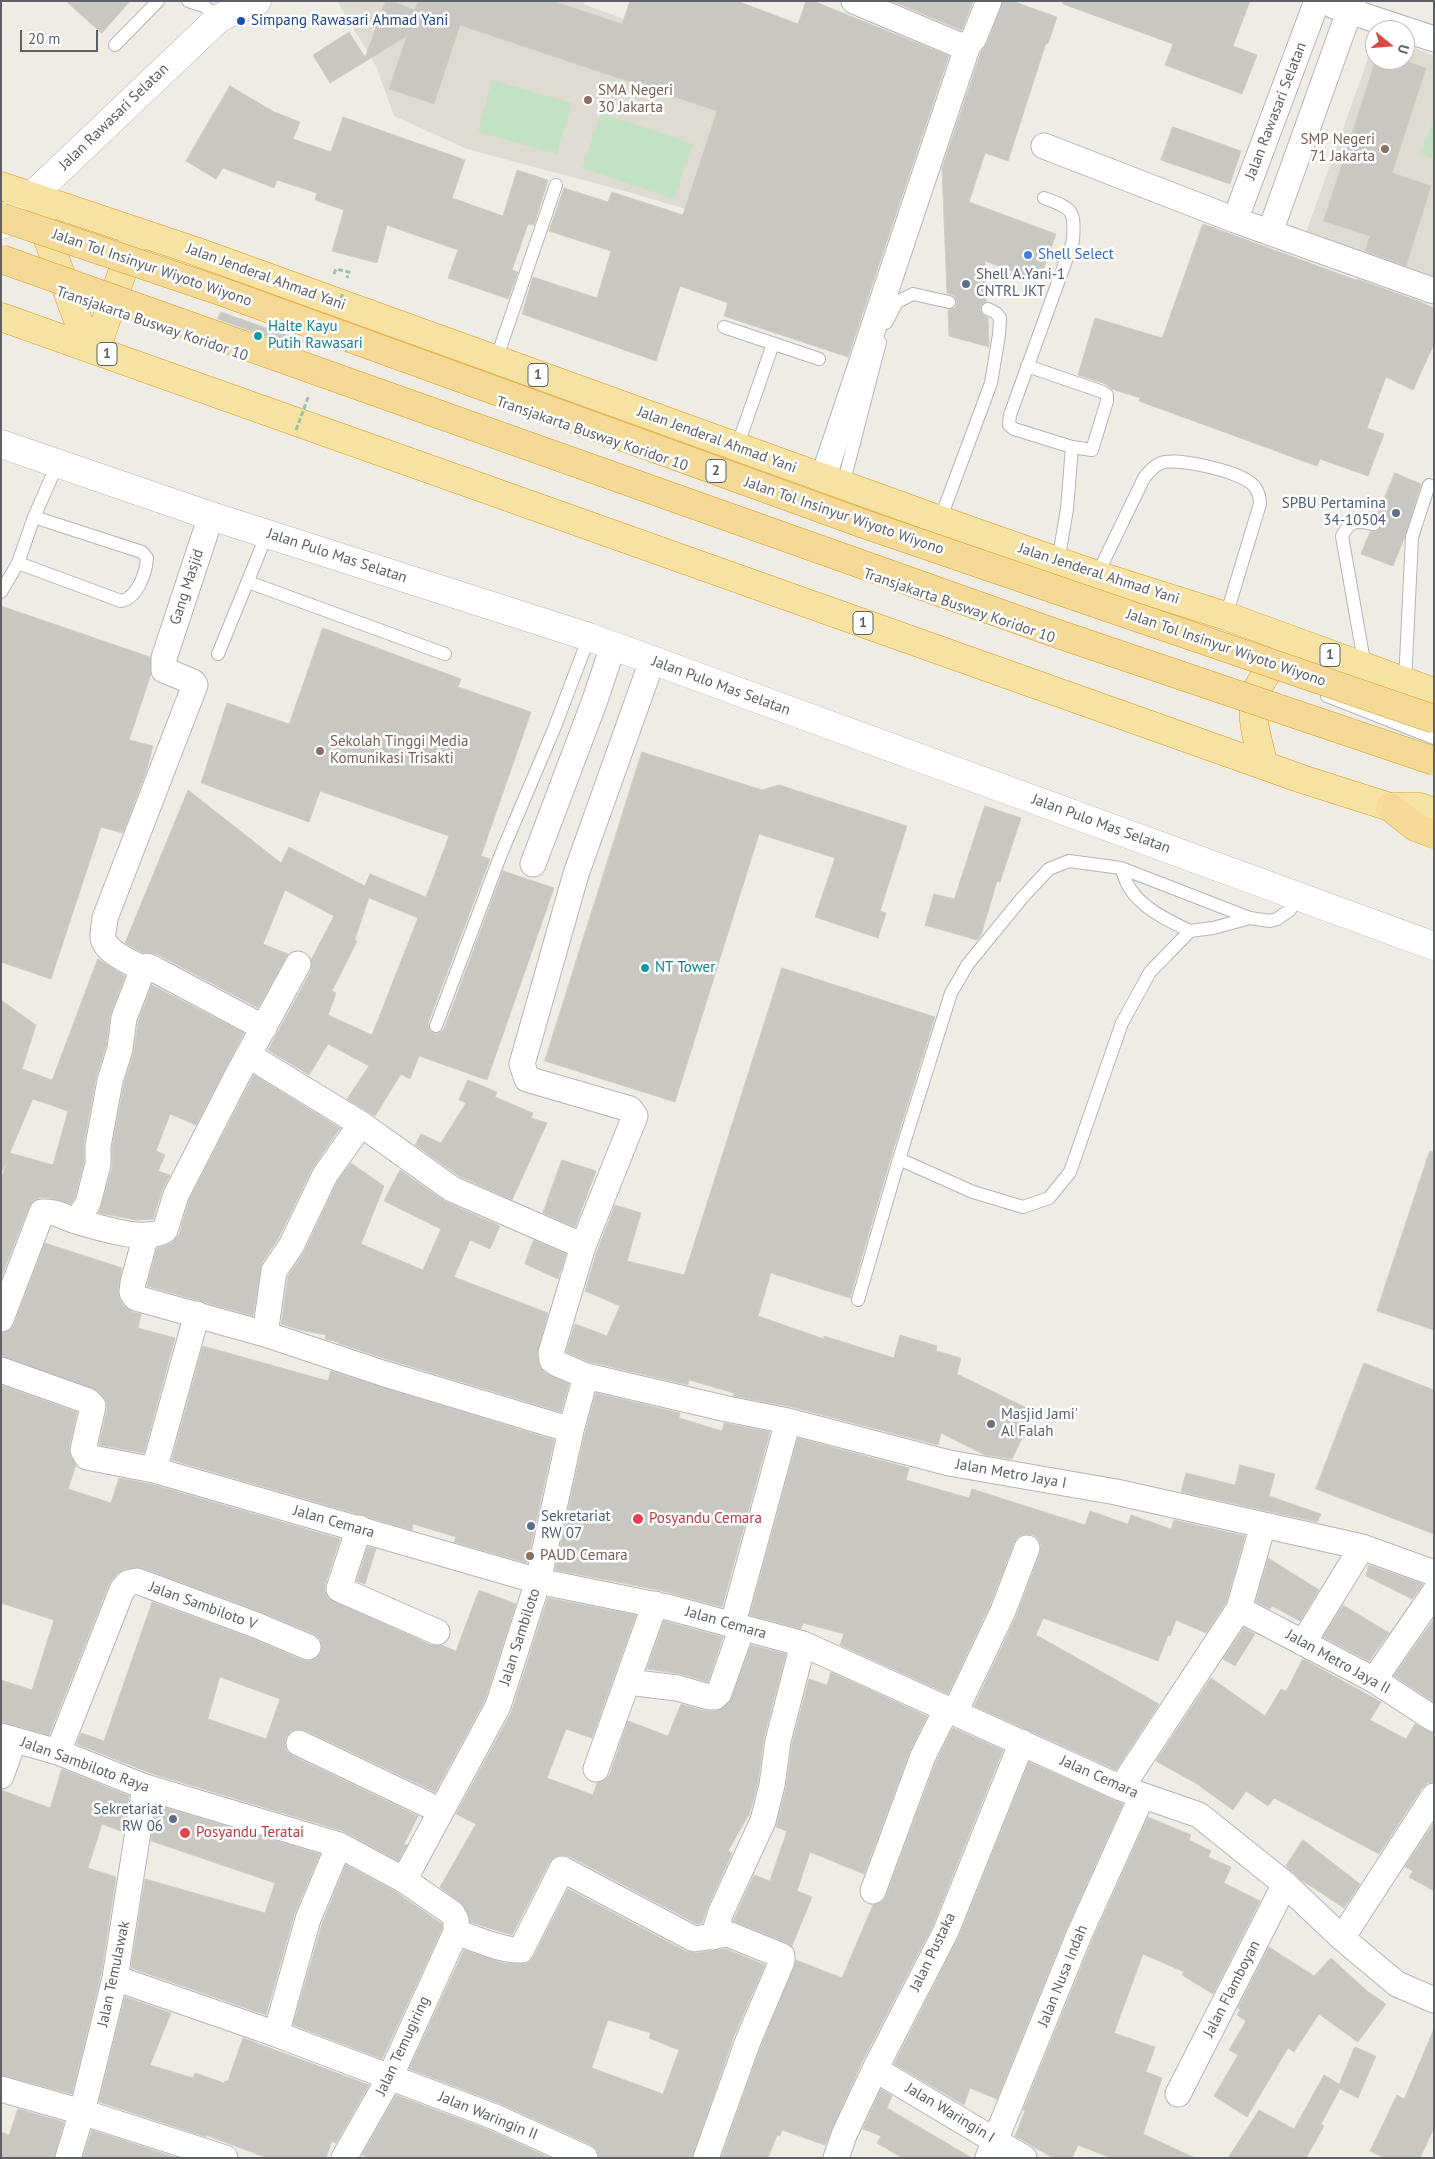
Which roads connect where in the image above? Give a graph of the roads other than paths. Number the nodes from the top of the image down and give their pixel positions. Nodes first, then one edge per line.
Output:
1 (158, 1) edge
2 (188, 1) edge
3 (257, 1) edge
4 (854, 1) edge
5 (990, 1) edge
6 (1317, 1) edge
7 (1351, 6) edge
8 (225, 11) edge
9 (1434, 38) edge
10 (115, 45) dead end
11 (968, 45) junction
12 (1044, 146) dead end
13 (556, 185) dead end
14 (1, 186) edge
15 (32, 195) junction
16 (1044, 198) dead end
17 (1, 216) edge
18 (1234, 220) junction
19 (1, 225) edge
20 (1, 230) edge
21 (136, 230) junction
22 (1270, 232) junction
23 (50, 246) junction
24 (1, 259) edge
25 (123, 270) junction
26 (1, 273) edge
27 (1434, 292) edge
28 (69, 295) junction
29 (949, 302) dead end
30 (110, 309) junction
31 (988, 309) dead end
32 (1, 317) edge
33 (724, 327) dead end
34 (773, 344) junction
35 (92, 349) junction
36 (818, 359) dead end
37 (496, 360) junction
38 (1027, 366) junction
39 (1, 444) edge
40 (737, 447) junction
41 (1072, 447) junction
42 (57, 465) junction
43 (833, 482) junction
44 (1429, 485) dead end
45 (211, 516) junction
46 (34, 517) junction
47 (940, 520) junction
48 (1374, 524) dead end
49 (267, 534) junction
50 (1058, 562) junction
51 (18, 563) junction
52 (1097, 575) junction
53 (248, 582) junction
54 (1, 592) edge
55 (1226, 616) junction
56 (601, 642) junction
57 (1298, 643) junction
58 (218, 654) dead end
59 (445, 654) dead end
60 (652, 661) junction
61 (1365, 668) junction
62 (1266, 673) junction
63 (1405, 682) junction
64 (1434, 692) edge
65 (1253, 707) junction
66 (1434, 719) edge
67 (1434, 738) edge
68 (1425, 765) edge
69 (1264, 766) junction
70 (1390, 806) junction
71 (1434, 812) edge
72 (1434, 834) edge
73 (533, 864) dead end
74 (1122, 868) junction
75 (1296, 895) junction
76 (1250, 918) junction
77 (1190, 931) junction
78 (1434, 946) edge
79 (298, 964) dead end
80 (143, 969) junction
81 (436, 1026) dead end
82 (264, 1028) junction
83 (248, 1055) junction
84 (361, 1124) junction
85 (899, 1160) junction
86 (77, 1222) junction
87 (146, 1235) junction
88 (583, 1246) junction
89 (858, 1300) dead end
90 (197, 1314) junction
91 (1, 1319) edge
92 (265, 1334) junction
93 (1, 1370) edge
94 (586, 1376) junction
95 (788, 1421) junction
96 (571, 1430) junction
97 (154, 1470) junction
98 (1263, 1525) junction
99 (359, 1528) junction
100 (1362, 1547) junction
101 (1027, 1548) dead end
102 (1434, 1573) edge
103 (538, 1580) junction
104 (1434, 1593) edge
105 (654, 1604) junction
106 (1239, 1610) junction
107 (737, 1626) junction
108 (437, 1632) dead end
109 (1303, 1643) junction
110 (804, 1644) junction
111 (308, 1647) dead end
112 (1374, 1680) junction
113 (628, 1682) junction
114 (951, 1710) junction
115 (1434, 1719) edge
116 (8, 1738) edge
117 (1022, 1742) junction
118 (299, 1743) dead end
119 (58, 1752) junction
120 (596, 1769) dead end
121 (1, 1776) edge
122 (145, 1787) junction
123 (1131, 1792) junction
124 (1434, 1796) edge
125 (441, 1811) junction
126 (339, 1845) junction
127 (404, 1880) junction
128 (1285, 1884) junction
129 (873, 1891) dead end
130 (456, 1932) junction
131 (713, 1937) junction
132 (1342, 1938) junction
133 (115, 1978) junction
134 (1434, 2000) edge
135 (276, 2034) junction
136 (875, 2069) junction
137 (390, 2077) junction
138 (1, 2089) edge
139 (1178, 2094) dead end
140 (82, 2112) junction
141 (992, 2149) edge
142 (68, 2158) edge
143 (224, 2158) edge
144 (344, 2158) edge
145 (585, 2158) edge
146 (706, 2158) edge
147 (836, 2158) edge
148 (1024, 2158) edge

1 - 10 lane
2 - 8 lane
3 - 8 street, Jalan Rawasari Selatan
4 - 11 street
5 - 11 street
6 - 7 street, Jalan Rawasari Selatan
6 - 18 street, Jalan Rawasari Selatan
7 - 9 street, Jalan Rawasari Selatan
7 - 22 street
8 - 15 street, Jalan Rawasari Selatan
11 - 43 street
12 - 18 street
13 - 37 lane
14 - 15 highway, Jalan Jenderal Ahmad Yani / 1
15 - 19 street, Jalan Rawasari Selatan
15 - 21 highway, Jalan Jenderal Ahmad Yani / 1
15 - 23 highway
16 - 38 lane
17 - 66 highway, Jalan Tol Insinyur Wiyoto Wiyono / 2, bridge
18 - 22 street
20 - 23 lane, Transjakarta Busway Koridor 10
21 - 25 highway
21 - 37 highway, Jalan Jenderal Ahmad Yani / 1
22 - 27 street
23 - 25 lane, Transjakarta Busway Koridor 10
23 - 28 highway
24 - 68 highway, bridge
25 - 30 highway
25 - 62 lane, Transjakarta Busway Koridor 10
26 - 28 lane, Transjakarta Busway Koridor 10
28 - 30 lane, Transjakarta Busway Koridor 10
28 - 35 highway
29 - 43 lane
30 - 35 highway
30 - 65 lane, Transjakarta Busway Koridor 10
31 - 47 lane
32 - 35 highway, 1
33 - 34 lane
34 - 36 lane
34 - 40 lane
35 - 69 highway, 1
37 - 40 highway, Jalan Jenderal Ahmad Yani / 1
38 - 41 lane
38 - 41 lane
39 - 42 street, Jalan Pulo Mas Selatan
40 - 43 highway, Jalan Jenderal Ahmad Yani / 1
41 - 50 lane
42 - 45 street, Jalan Pulo Mas Selatan
42 - 46 lane
43 - 47 highway, Jalan Jenderal Ahmad Yani / 1
44 - 63 lane
45 - 49 street, Jalan Pulo Mas Selatan
45 - 80 street, Gang Masjid
46 - 51 lane
46 - 51 lane
47 - 50 highway, Jalan Jenderal Ahmad Yani / 1
48 - 61 lane
49 - 53 lane
49 - 56 street, Jalan Pulo Mas Selatan
50 - 52 highway, Jalan Jenderal Ahmad Yani / 1
51 - 54 lane
52 - 55 highway, Jalan Jenderal Ahmad Yani / 1
52 - 55 lane
53 - 58 lane
53 - 59 lane
55 - 57 highway, Jalan Jenderal Ahmad Yani / 1
56 - 60 street, Jalan Pulo Mas Selatan
56 - 73 street
56 - 81 lane
57 - 61 highway, Jalan Jenderal Ahmad Yani / 1
57 - 62 highway
60 - 75 street, Jalan Pulo Mas Selatan
60 - 88 street, Jalan Metro Jaya I
61 - 63 highway, Jalan Jenderal Ahmad Yani / 1
62 - 65 highway
62 - 67 lane, Transjakarta Busway Koridor 10
63 - 64 highway, Jalan Jenderal Ahmad Yani / 1
65 - 68 lane, Transjakarta Busway Koridor 10
65 - 69 highway
69 - 70 highway, 1
70 - 71 highway, 1
70 - 72 highway
74 - 76 lane
74 - 77 lane
74 - 85 lane
75 - 76 lane
75 - 78 street, Jalan Pulo Mas Selatan
76 - 77 lane
77 - 85 lane
79 - 82 street
80 - 82 street
80 - 86 street
82 - 83 street
83 - 84 street
83 - 87 street
84 - 88 street
84 - 92 street
85 - 89 lane
86 - 87 street
86 - 91 street
87 - 90 street
88 - 94 street, Jalan Metro Jaya I
90 - 92 street
90 - 97 street
92 - 96 street
93 - 97 street, Jalan Cemara
94 - 95 street, Jalan Metro Jaya I
94 - 96 street, Jalan Sambiloto
95 - 98 street, Jalan Metro Jaya I
95 - 107 street
96 - 103 street, Jalan Sambiloto
97 - 99 street, Jalan Cemara
98 - 100 street, Jalan Metro Jaya I
98 - 106 street, Jalan Nusa Indah
99 - 103 street, Jalan Cemara
99 - 108 street
100 - 102 street, Jalan Metro Jaya I
100 - 109 street
101 - 114 street
103 - 105 street, Jalan Cemara
103 - 125 street, Jalan Sambiloto
104 - 112 street
105 - 107 street, Jalan Cemara
105 - 113 street
106 - 109 street, Jalan Metro Jaya II
106 - 123 street, Jalan Nusa Indah
107 - 110 street, Jalan Cemara
107 - 113 street
109 - 112 street, Jalan Metro Jaya II
110 - 114 street, Jalan Cemara
110 - 131 street
111 - 119 street, Jalan Sambiloto V
112 - 115 street, Jalan Metro Jaya II
113 - 120 street
114 - 117 street, Jalan Cemara
114 - 129 street
116 - 119 street, Jalan Sambiloto Raya
116 - 121 street
117 - 123 street, Jalan Cemara
117 - 136 street, Jalan Pustaka
118 - 125 street
119 - 122 street, Jalan Sambiloto Raya
122 - 126 street, Jalan Sambiloto Raya
122 - 133 street, Jalan Temulawak
123 - 128 street, Jalan Cemara
123 - 141 street, Jalan Nusa Indah
124 - 132 street
125 - 127 street, Jalan Sambiloto
126 - 127 street, Jalan Sambiloto Raya
126 - 135 street
127 - 130 street, Jalan Sambiloto Raya
128 - 132 street, Jalan Cemara
128 - 139 street, Jalan Flamboyan
130 - 131 street
130 - 137 street, Jalan Temugiring
131 - 146 street
132 - 134 street, Jalan Cemara
133 - 135 street, Jalan Waringin II
133 - 140 street, Jalan Temulawak
135 - 137 street, Jalan Waringin II
136 - 141 street, Jalan Waringin I
136 - 147 street, Jalan Pustaka
137 - 144 street, Jalan Temugiring
137 - 145 street, Jalan Waringin II
138 - 140 street
140 - 142 street, Jalan Temulawak
140 - 143 street
141 - 148 street, Jalan Waringin I

